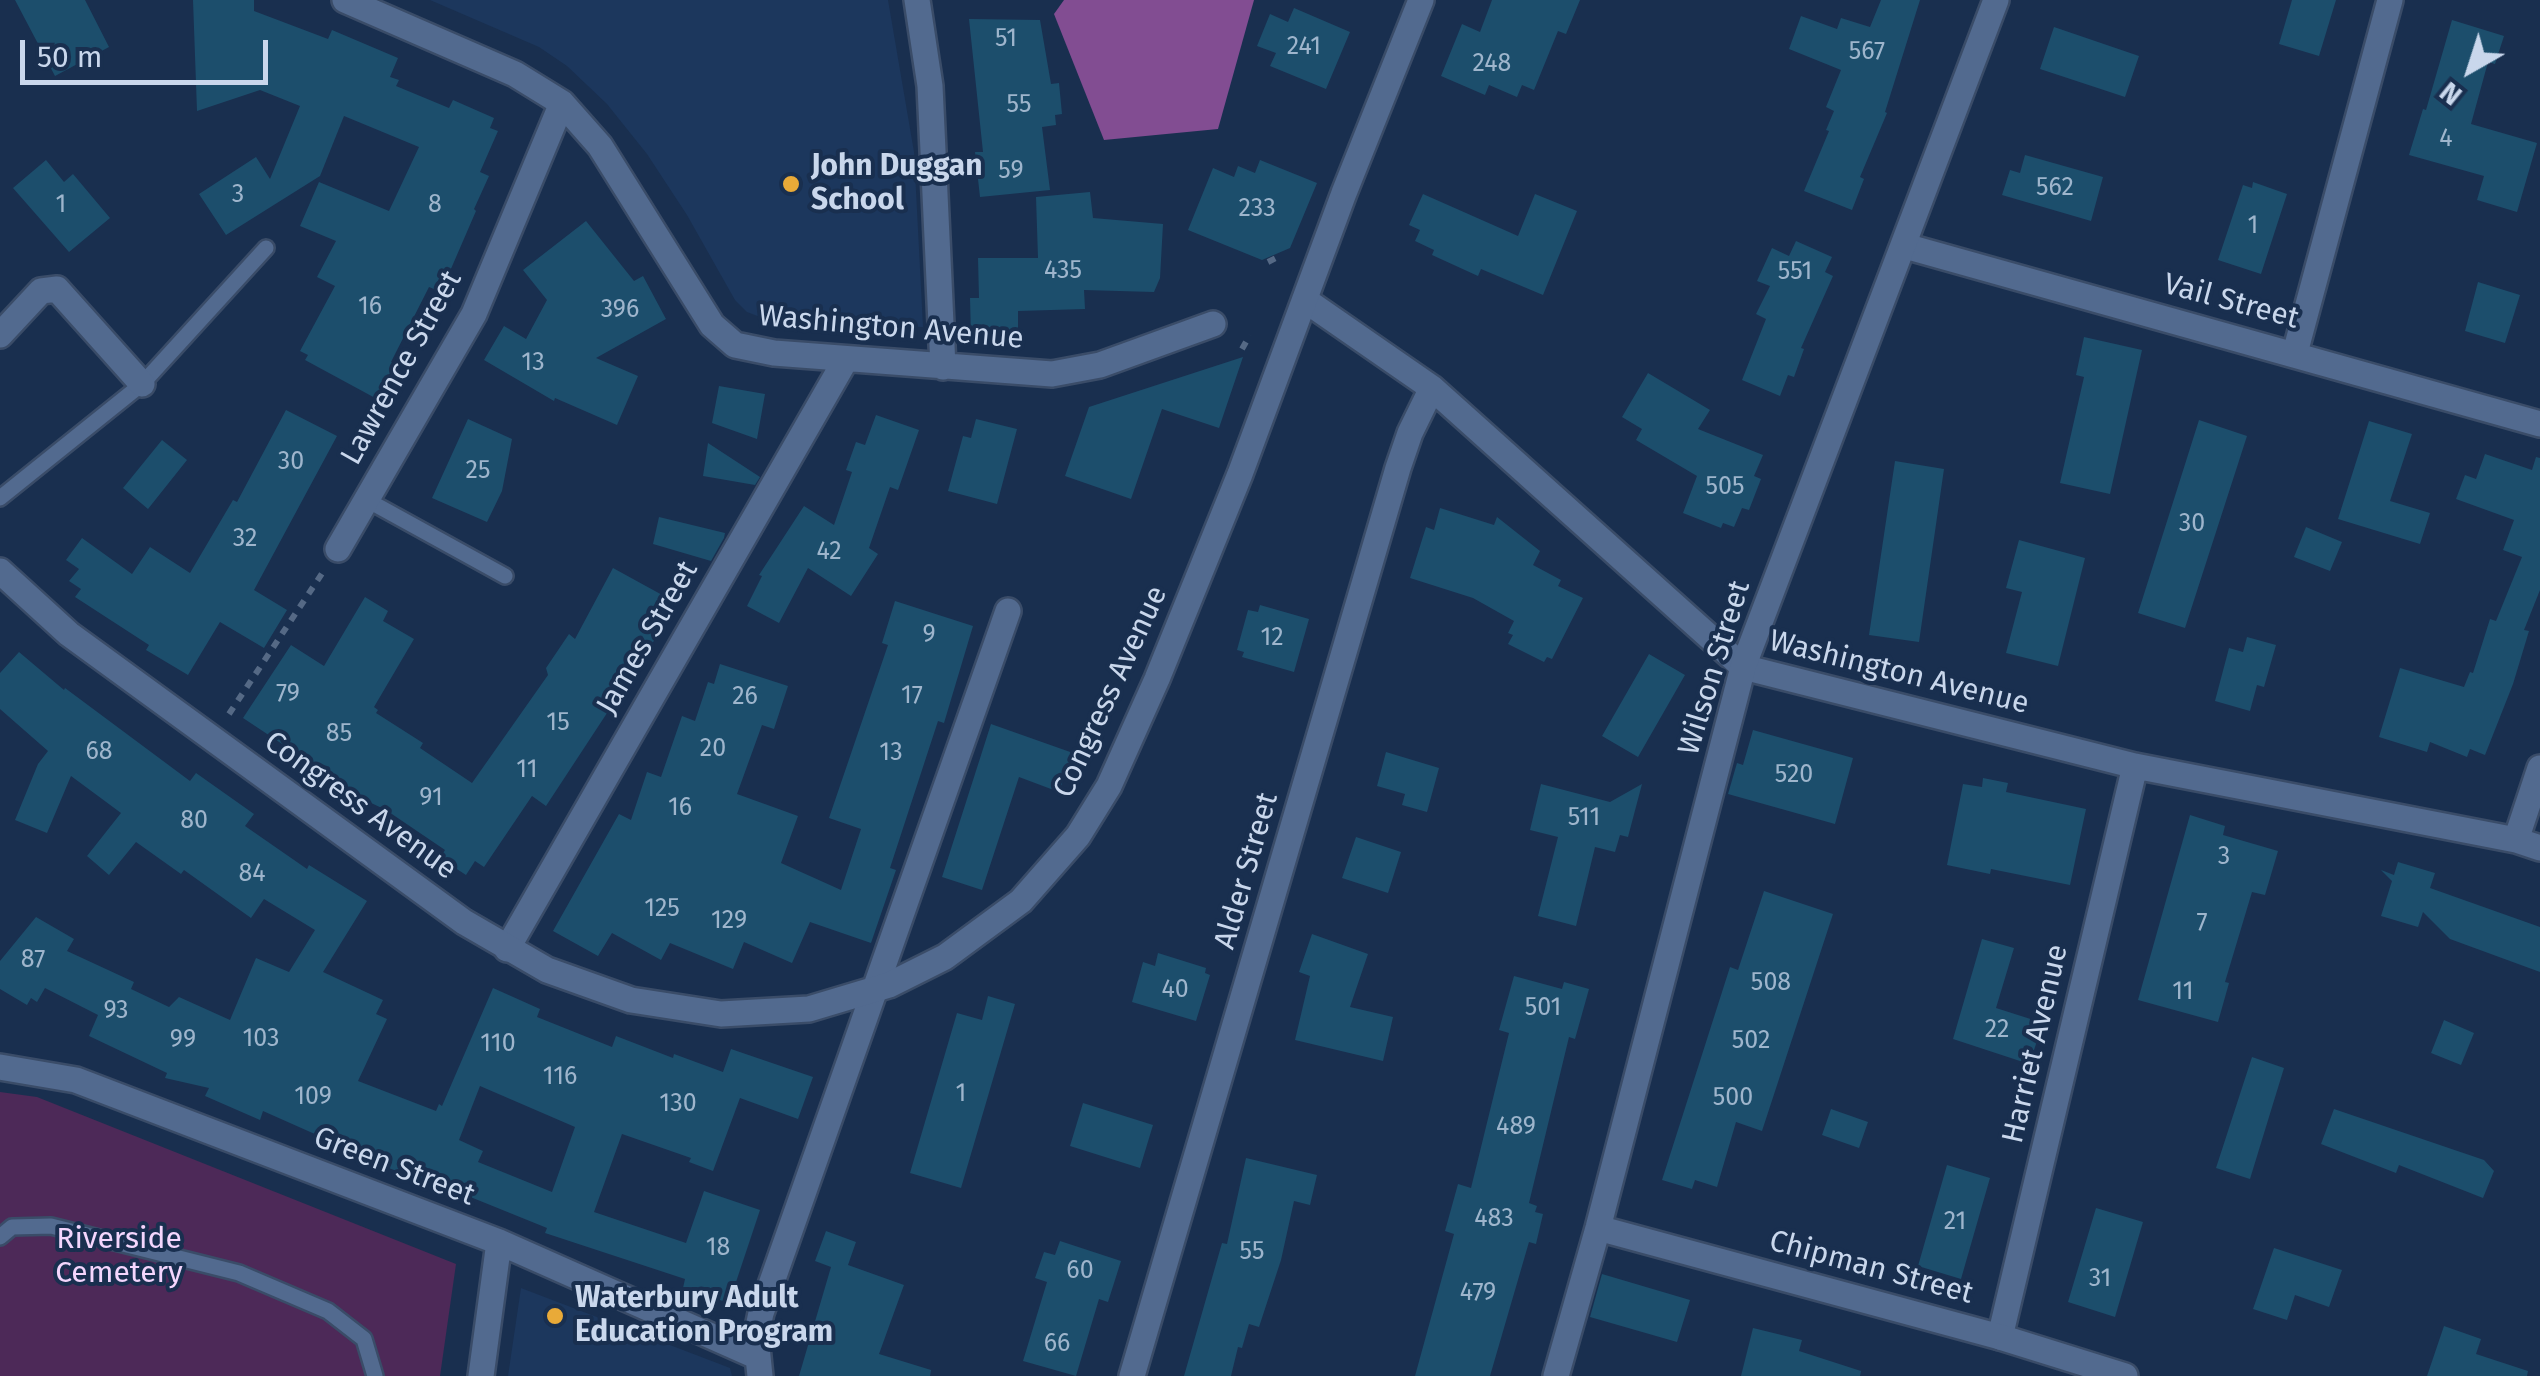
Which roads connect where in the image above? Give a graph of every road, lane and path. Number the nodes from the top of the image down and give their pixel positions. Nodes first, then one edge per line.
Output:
1 (344, 0) edge
2 (918, 0) edge
3 (1421, 0) edge
4 (1996, 0) edge
5 (2390, 0) edge
6 (562, 104) junction
7 (1905, 246) junction
8 (266, 248) dead end
9 (1282, 255) dead end
10 (1268, 262) dead end
11 (1305, 300) junction
12 (1213, 324) dead end
13 (1250, 334) dead end
14 (0, 335) edge
15 (1242, 350) dead end
16 (2294, 353) junction
17 (846, 359) junction
18 (943, 367) junction
19 (142, 384) junction
20 (1432, 388) junction
21 (2540, 424) edge
22 (0, 498) edge
23 (366, 500) junction
24 (338, 549) joint
25 (0, 571) edge
26 (505, 576) dead end
27 (1008, 610) dead end
28 (1743, 667) junction
29 (229, 714) dead end
30 (2135, 766) junction
31 (2540, 768) edge
32 (2528, 844) edge
33 (507, 949) junction
34 (876, 990) junction
35 (0, 1067) edge
36 (1598, 1228) junction
37 (0, 1238) edge
38 (499, 1242) junction
39 (2000, 1337) junction
40 (758, 1366) edge
41 (375, 1376) edge
42 (481, 1376) edge
43 (1132, 1376) edge
44 (1556, 1376) edge
45 (2126, 1376) edge

1 - 6 street, Washington Avenue
2 - 18 street
3 - 11 street, Congress Avenue
4 - 7 street, Wilson Street
5 - 16 street
6 - 17 street, Washington Avenue
6 - 23 street, Lawrence Street
7 - 16 street, Vail Street
7 - 28 street, Wilson Street
8 - 19 lane
9 - 10 path
11 - 20 street, Washington Avenue
11 - 34 street, Congress Avenue
12 - 18 street, Washington Avenue
13 - 15 path
14 - 19 street
16 - 21 street, Vail Street
17 - 18 street, Washington Avenue
17 - 33 street, James Street
19 - 22 lane
20 - 28 street, Washington Avenue
20 - 43 street, Alder Street
23 - 24 street, Lawrence Street
23 - 26 lane
24 - 29 path
25 - 33 street, Congress Avenue
27 - 34 street
28 - 30 street, Washington Avenue
28 - 36 street, Wilson Street
30 - 32 street, Washington Avenue
30 - 39 street, Harriet Avenue
31 - 32 street
33 - 34 street, Congress Avenue
34 - 40 street
35 - 38 street, Green Street
36 - 39 street, Chipman Street
36 - 44 street, Wilson Street
37 - 41 lane
38 - 40 street, Green Street
38 - 42 street
39 - 45 street, Chipman Street

